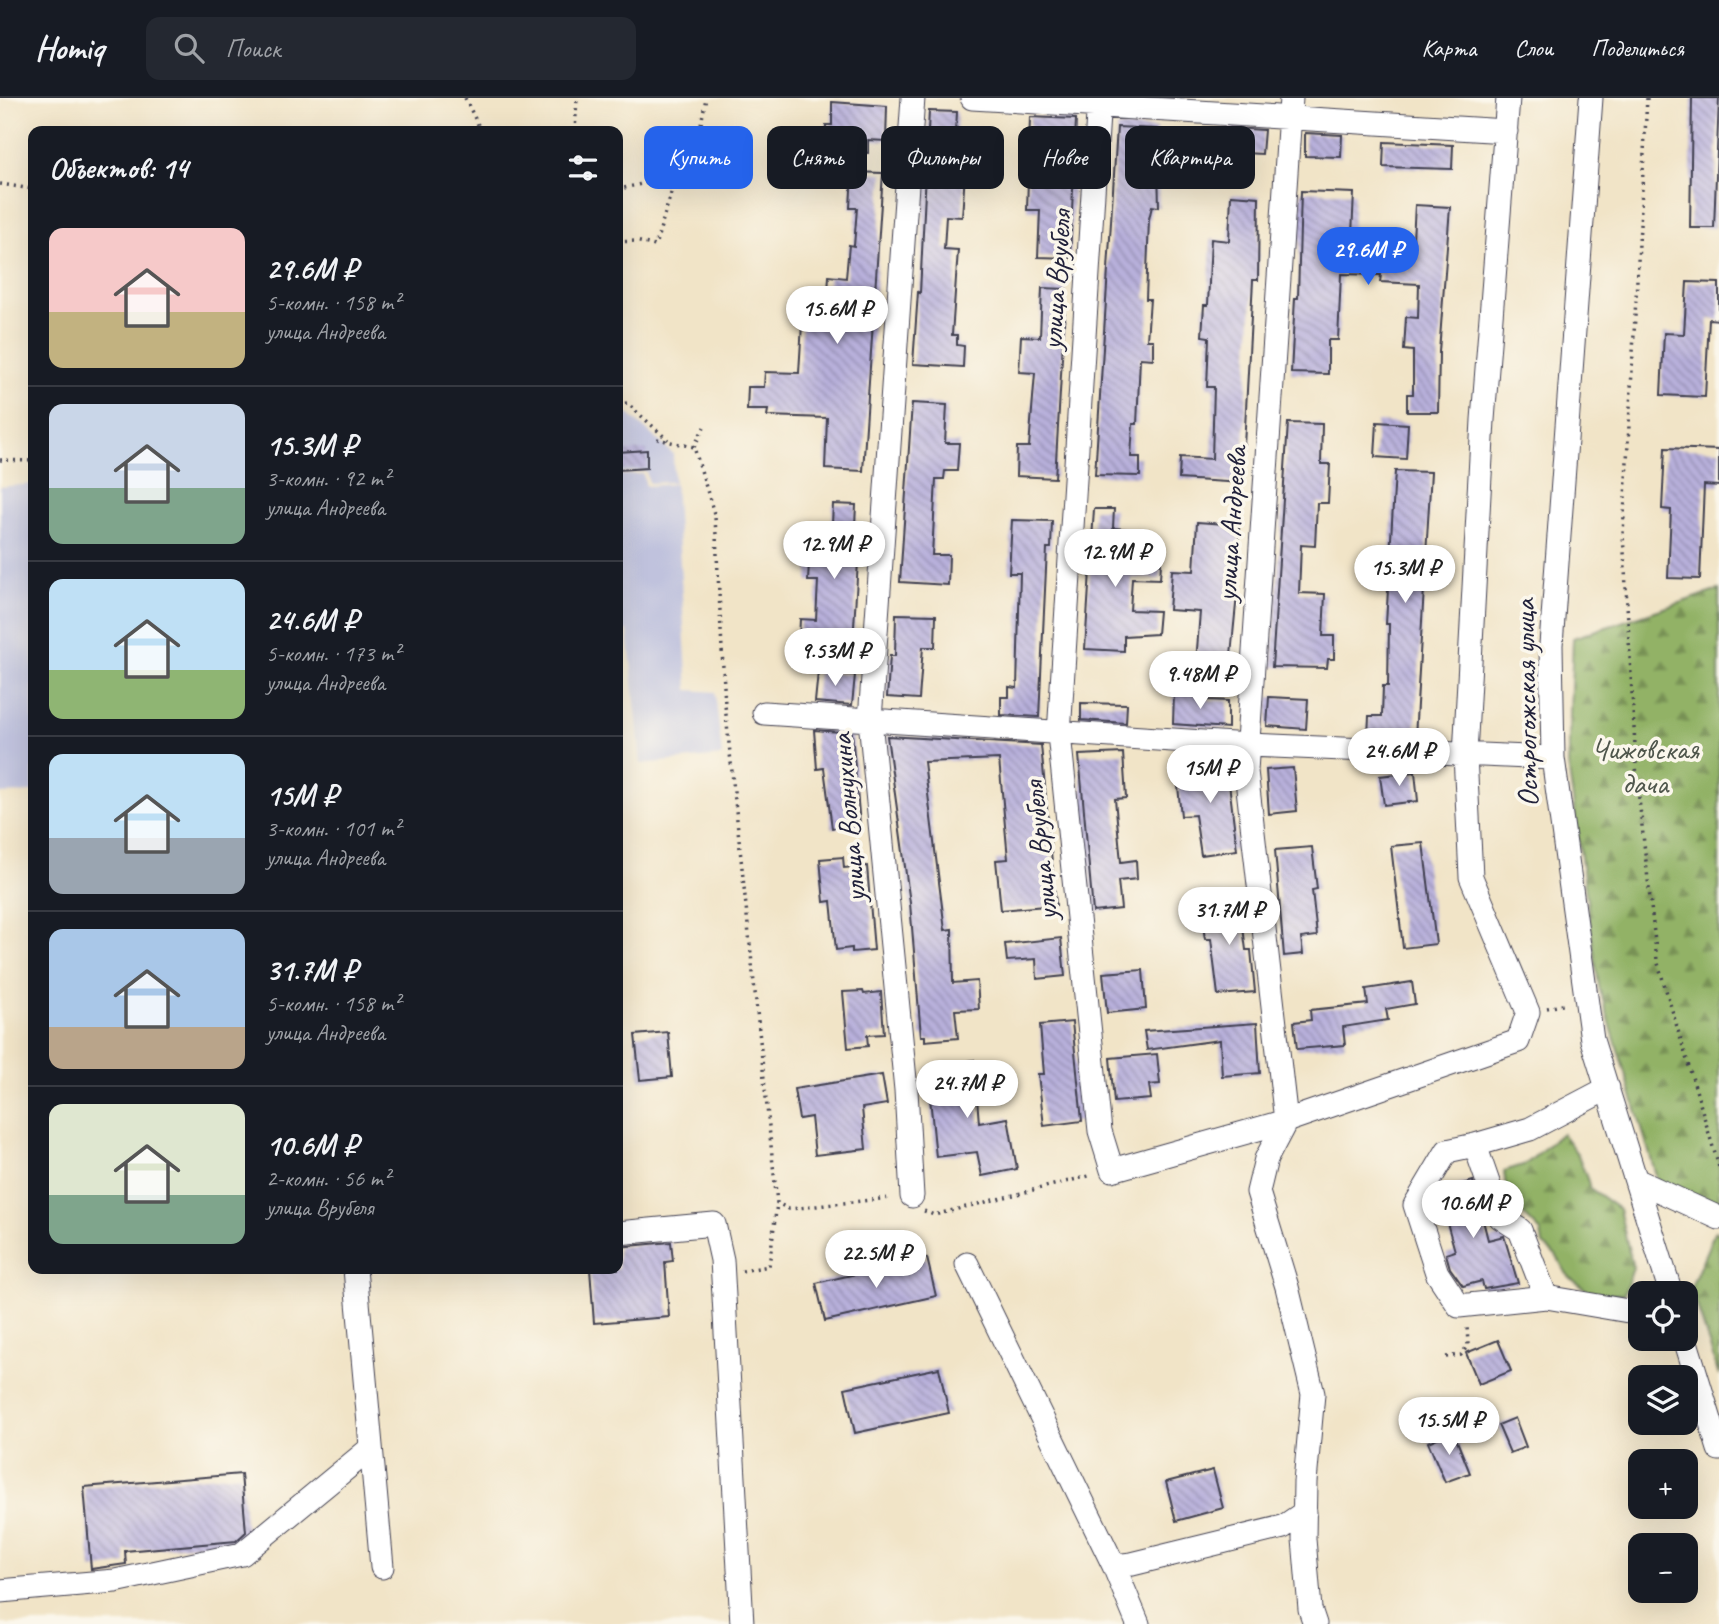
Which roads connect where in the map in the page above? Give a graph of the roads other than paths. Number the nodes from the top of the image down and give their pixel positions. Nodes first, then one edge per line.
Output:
1 (913, 98) edge
2 (972, 98) edge
3 (1508, 98) edge
4 (1591, 98) edge
5 (1099, 103) edge
6 (1290, 107) edge
7 (1506, 131) junction
8 (764, 713) dead end
9 (870, 720) junction
10 (1059, 734) junction
11 (1248, 745) junction
12 (1465, 755) junction
13 (1553, 758) junction
14 (1608, 1088) junction
15 (1286, 1121) junction
16 (1475, 1145) junction
17 (1636, 1180) junction
18 (912, 1196) road end
19 (1719, 1218) edge
20 (623, 1233) edge
21 (967, 1264) dead end
22 (355, 1274) edge
23 (1667, 1281) edge
24 (1546, 1297) junction
25 (1628, 1311) edge
26 (1689, 1351) edge
27 (371, 1448) junction
28 (1719, 1449) edge
29 (1305, 1512) junction
30 (1114, 1566) junction
31 (382, 1567) dead end
32 (0, 1591) edge
33 (743, 1624) edge
34 (1138, 1624) edge
35 (1315, 1624) edge

1 - 9 street, улица Волнухина
2 - 5 street
3 - 7 street
4 - 13 street, Острогожская улица
5 - 6 street
5 - 10 street, улица Врубеля
6 - 7 street
6 - 11 street, улица Андреева
7 - 12 street
8 - 9 street
9 - 10 street
9 - 18 street, улица Волнухина
10 - 11 street
10 - 15 street, улица Врубеля
11 - 12 street
11 - 15 street, улица Андреева
12 - 13 street
12 - 15 street
13 - 14 street, Острогожская улица
14 - 16 street
14 - 17 street, Острогожская улица
15 - 29 street
16 - 24 street
16 - 24 street
17 - 19 street
17 - 23 street, Острогожская улица
20 - 33 street
21 - 30 street
22 - 27 street
24 - 25 street
26 - 28 street
27 - 31 street
27 - 32 street
29 - 30 street
29 - 35 street
30 - 34 street

